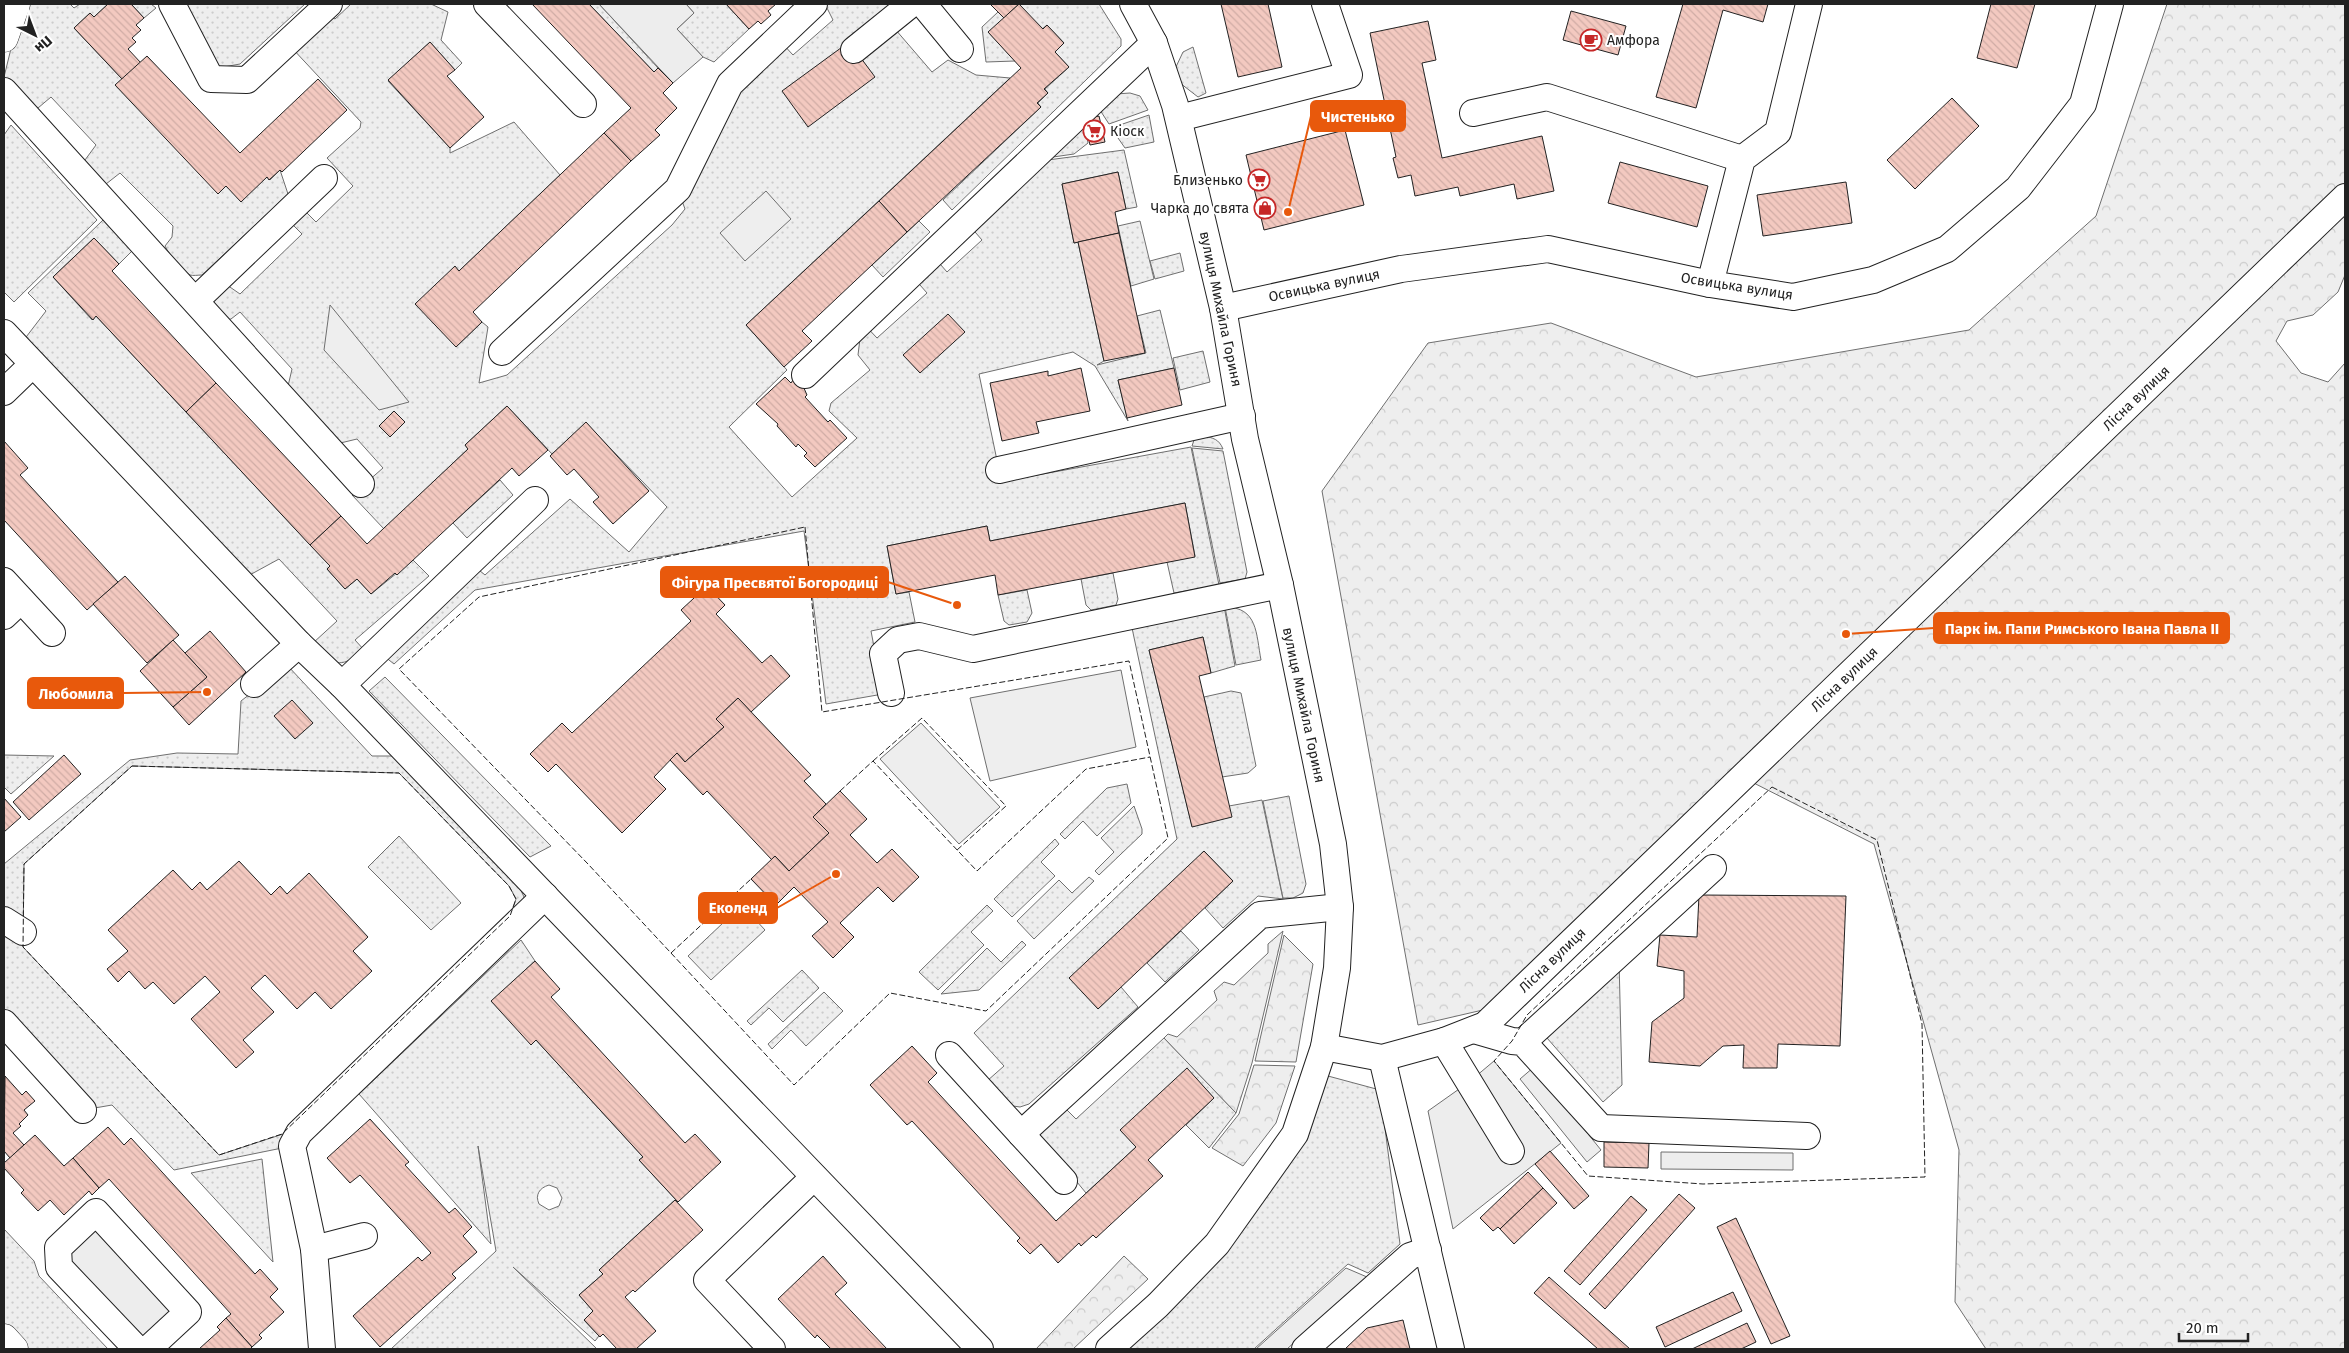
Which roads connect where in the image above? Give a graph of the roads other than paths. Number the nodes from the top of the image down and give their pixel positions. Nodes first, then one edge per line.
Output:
1 (16, 4) edge
2 (172, 4) edge
3 (329, 4) edge
4 (487, 4) edge
5 (814, 4) edge
6 (912, 4) edge
7 (923, 4) edge
8 (1132, 4) edge
9 (1325, 4) edge
10 (1810, 4) edge
11 (2110, 4) edge
12 (4, 38) edge
13 (1154, 43) junction
14 (854, 50) dead end
15 (960, 50) dead end
16 (4, 91) edge
17 (583, 104) dead end
18 (1472, 113) dead end
19 (1179, 118) junction
20 (1742, 159) junction
21 (324, 178) dead end
22 (2345, 197) edge
23 (1710, 284) junction
24 (196, 300) junction
25 (1223, 308) junction
26 (4, 333) edge
27 (502, 352) dead end
28 (33, 364) junction
29 (804, 375) dead end
30 (4, 392) edge
31 (1242, 416) junction
32 (999, 470) dead end
33 (361, 484) dead end
34 (535, 500) dead end
35 (4, 581) edge
36 (1280, 585) junction
37 (12, 608) edge
38 (52, 633) dead end
39 (299, 644) junction
40 (254, 684) dead end
41 (342, 685) junction
42 (891, 692) dead end
43 (1713, 868) dead end
44 (545, 896) junction
45 (1340, 907) junction
46 (4, 1023) edge
47 (1479, 1027) junction
48 (1444, 1041) junction
49 (1523, 1042) junction
50 (1324, 1048) junction
51 (949, 1055) dead end
52 (1382, 1058) junction
53 (83, 1110) dead end
54 (1021, 1134) junction
55 (1806, 1136) dead end
56 (1511, 1151) dead end
57 (814, 1177) junction
58 (1064, 1181) dead end
59 (364, 1236) dead end
60 (314, 1248) junction
61 (1428, 1250) junction
62 (4, 1338) edge
63 (14, 1349) edge
64 (137, 1349) edge
65 (148, 1349) edge
66 (322, 1349) edge
67 (772, 1349) edge
68 (980, 1349) edge
69 (1108, 1349) edge
70 (1305, 1349) edge
71 (1451, 1349) edge

1 - 12 main road
2 - 3 street
4 - 17 street
5 - 27 street
6 - 14 street
7 - 15 street
8 - 13 street, вулиця Михайла Гориня
9 - 19 street
10 - 20 street
11 - 23 street, Освицька вулиця
13 - 19 street, вулиця Михайла Гориня
13 - 29 street
16 - 24 street
18 - 20 street
19 - 25 street, вулиця Михайла Гориня
20 - 23 street
21 - 24 street
22 - 47 street, Лісна вулиця
23 - 25 street, Освицька вулиця
24 - 33 street
25 - 31 street, вулиця Михайла Гориня
26 - 28 street
28 - 30 street
28 - 39 street
31 - 32 street
31 - 36 street, вулиця Михайла Гориня
34 - 41 street
35 - 37 street
36 - 42 street
36 - 45 street, вулиця Михайла Гориня
37 - 38 street
39 - 40 street
39 - 41 street
41 - 44 street
43 - 49 street
44 - 57 street
44 - 60 street
45 - 50 street, вулиця Михайла Гориня
45 - 54 street
46 - 53 street
47 - 48 street, Лісна вулиця
47 - 49 street
48 - 52 street, Лісна вулиця
48 - 56 street
49 - 55 street
50 - 52 street, Лісна вулиця
50 - 69 street, вулиця Михайла Гориня
51 - 54 street
52 - 61 street
54 - 58 street
57 - 67 street
57 - 68 street
59 - 60 street
60 - 66 street
61 - 70 street
61 - 71 street
62 - 63 main road
64 - 65 street

